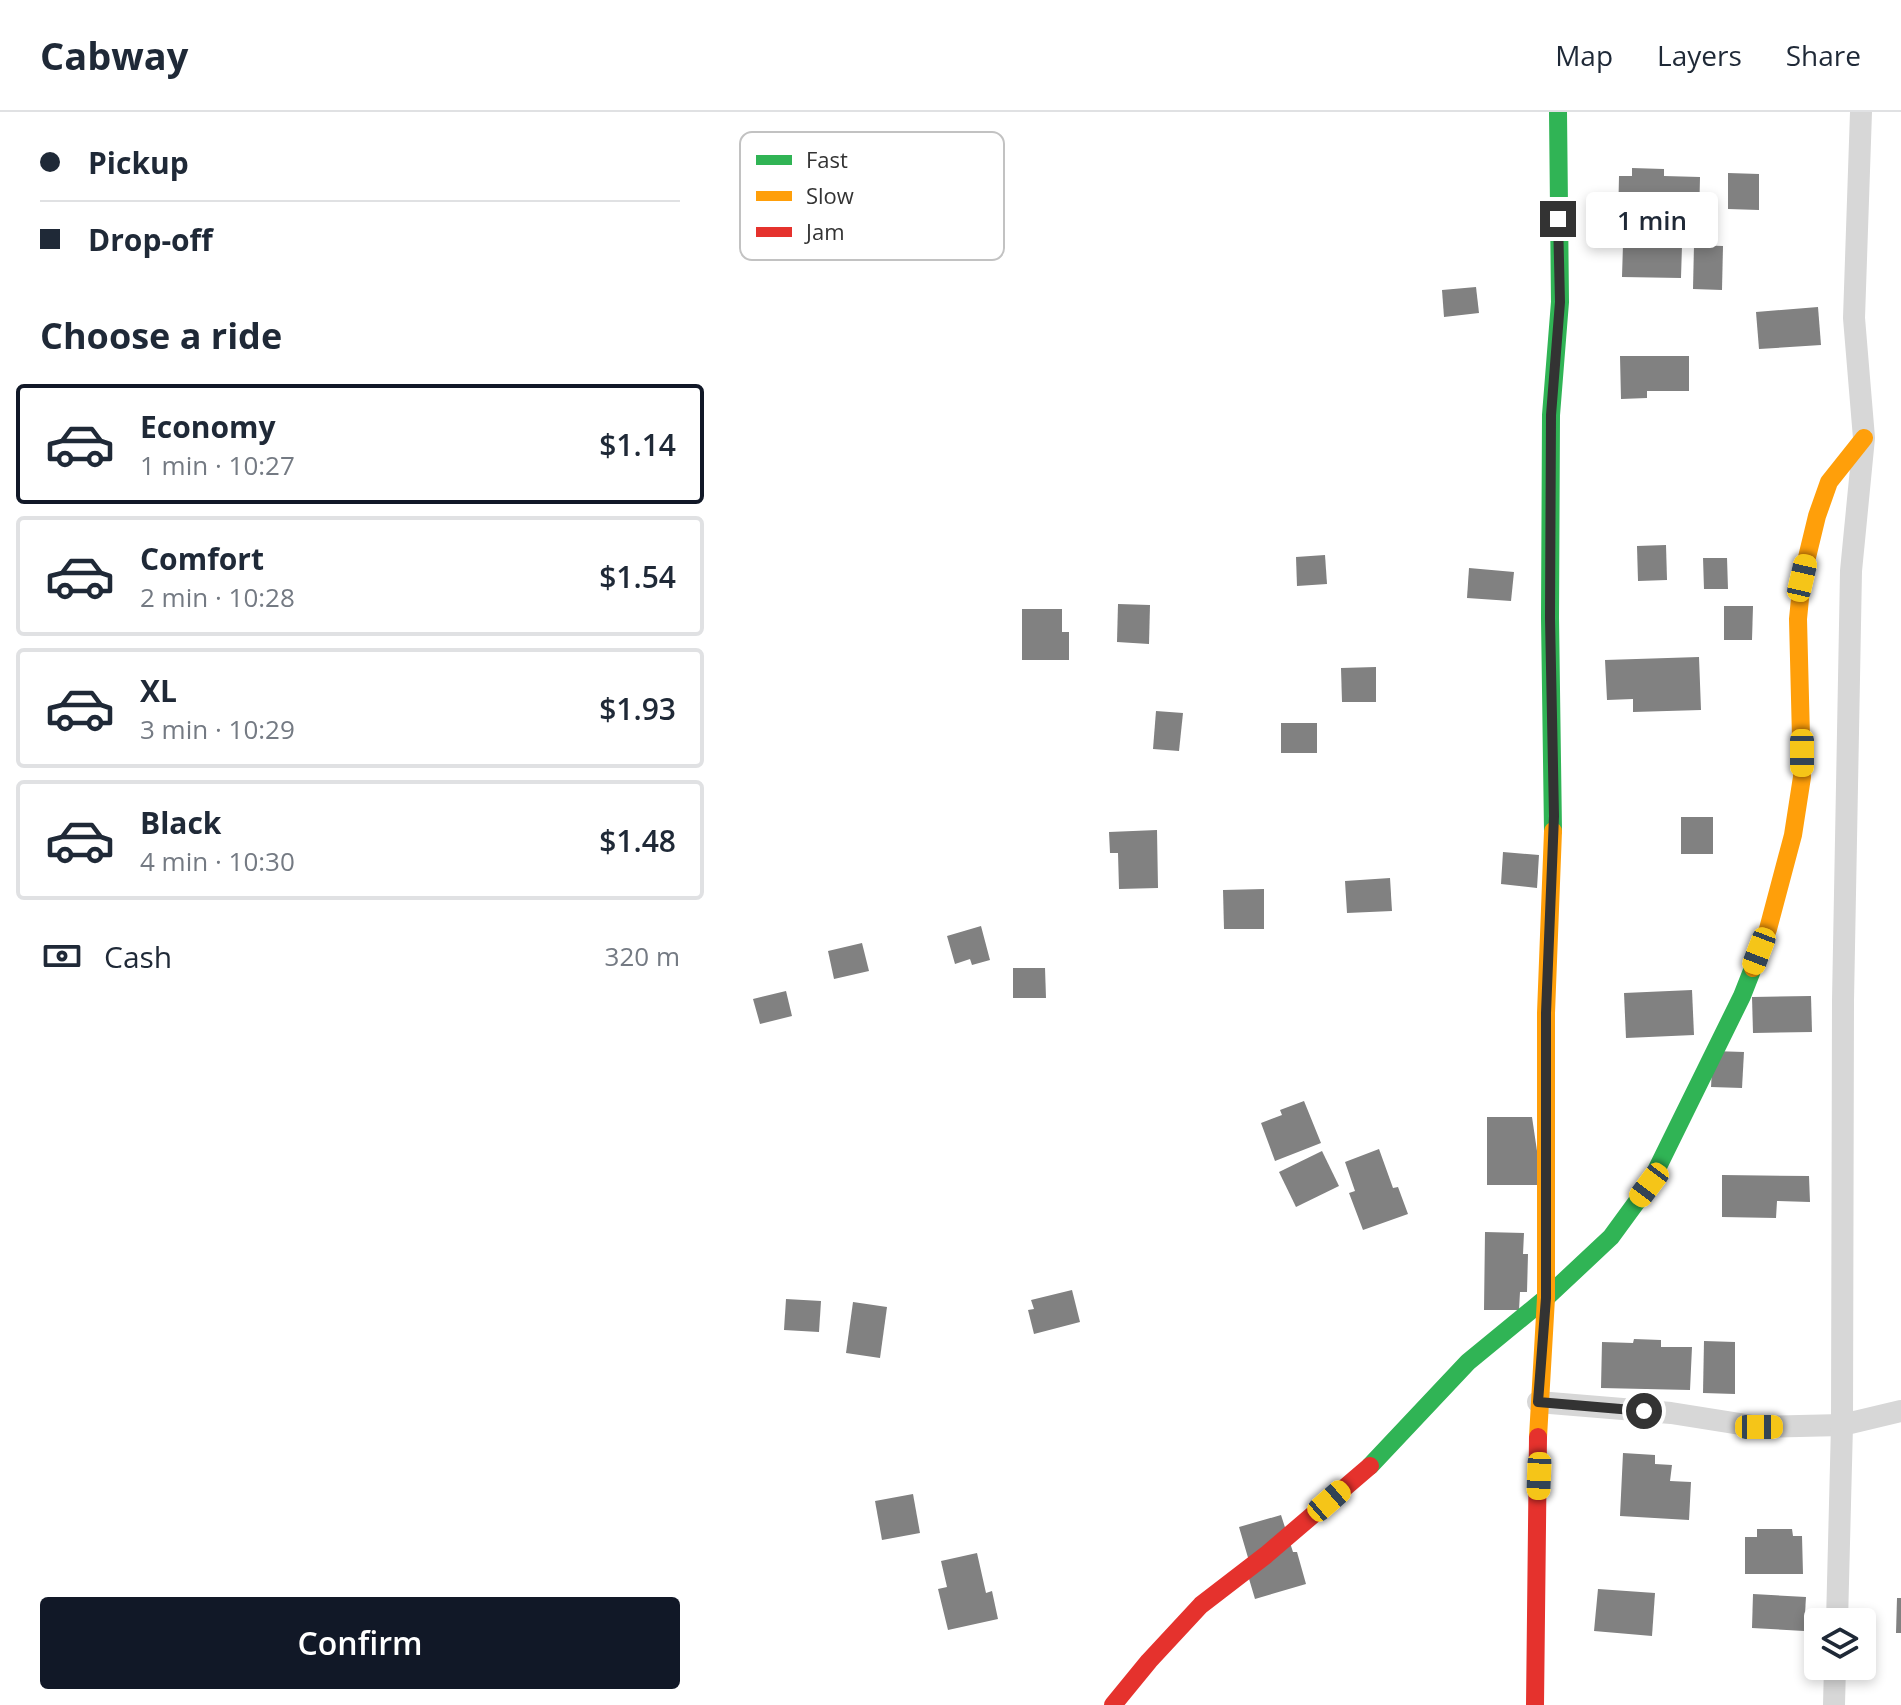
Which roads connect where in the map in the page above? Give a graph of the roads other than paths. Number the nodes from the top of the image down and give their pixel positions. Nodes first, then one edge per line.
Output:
1 (1558, 112) edge
2 (1861, 112) edge
3 (1864, 438) junction
4 (1546, 1298) junction
5 (1538, 1402) junction
6 (1901, 1411) edge
7 (1842, 1425) junction
8 (1837, 1608) edge
9 (1835, 1680) edge
10 (1113, 1705) edge
11 (1535, 1705) edge
12 (1834, 1705) edge

1 - 4 street
2 - 3 street
3 - 4 street
3 - 7 street
4 - 5 street
4 - 10 street
5 - 7 street
5 - 11 street
6 - 7 street
7 - 8 street
9 - 12 street

